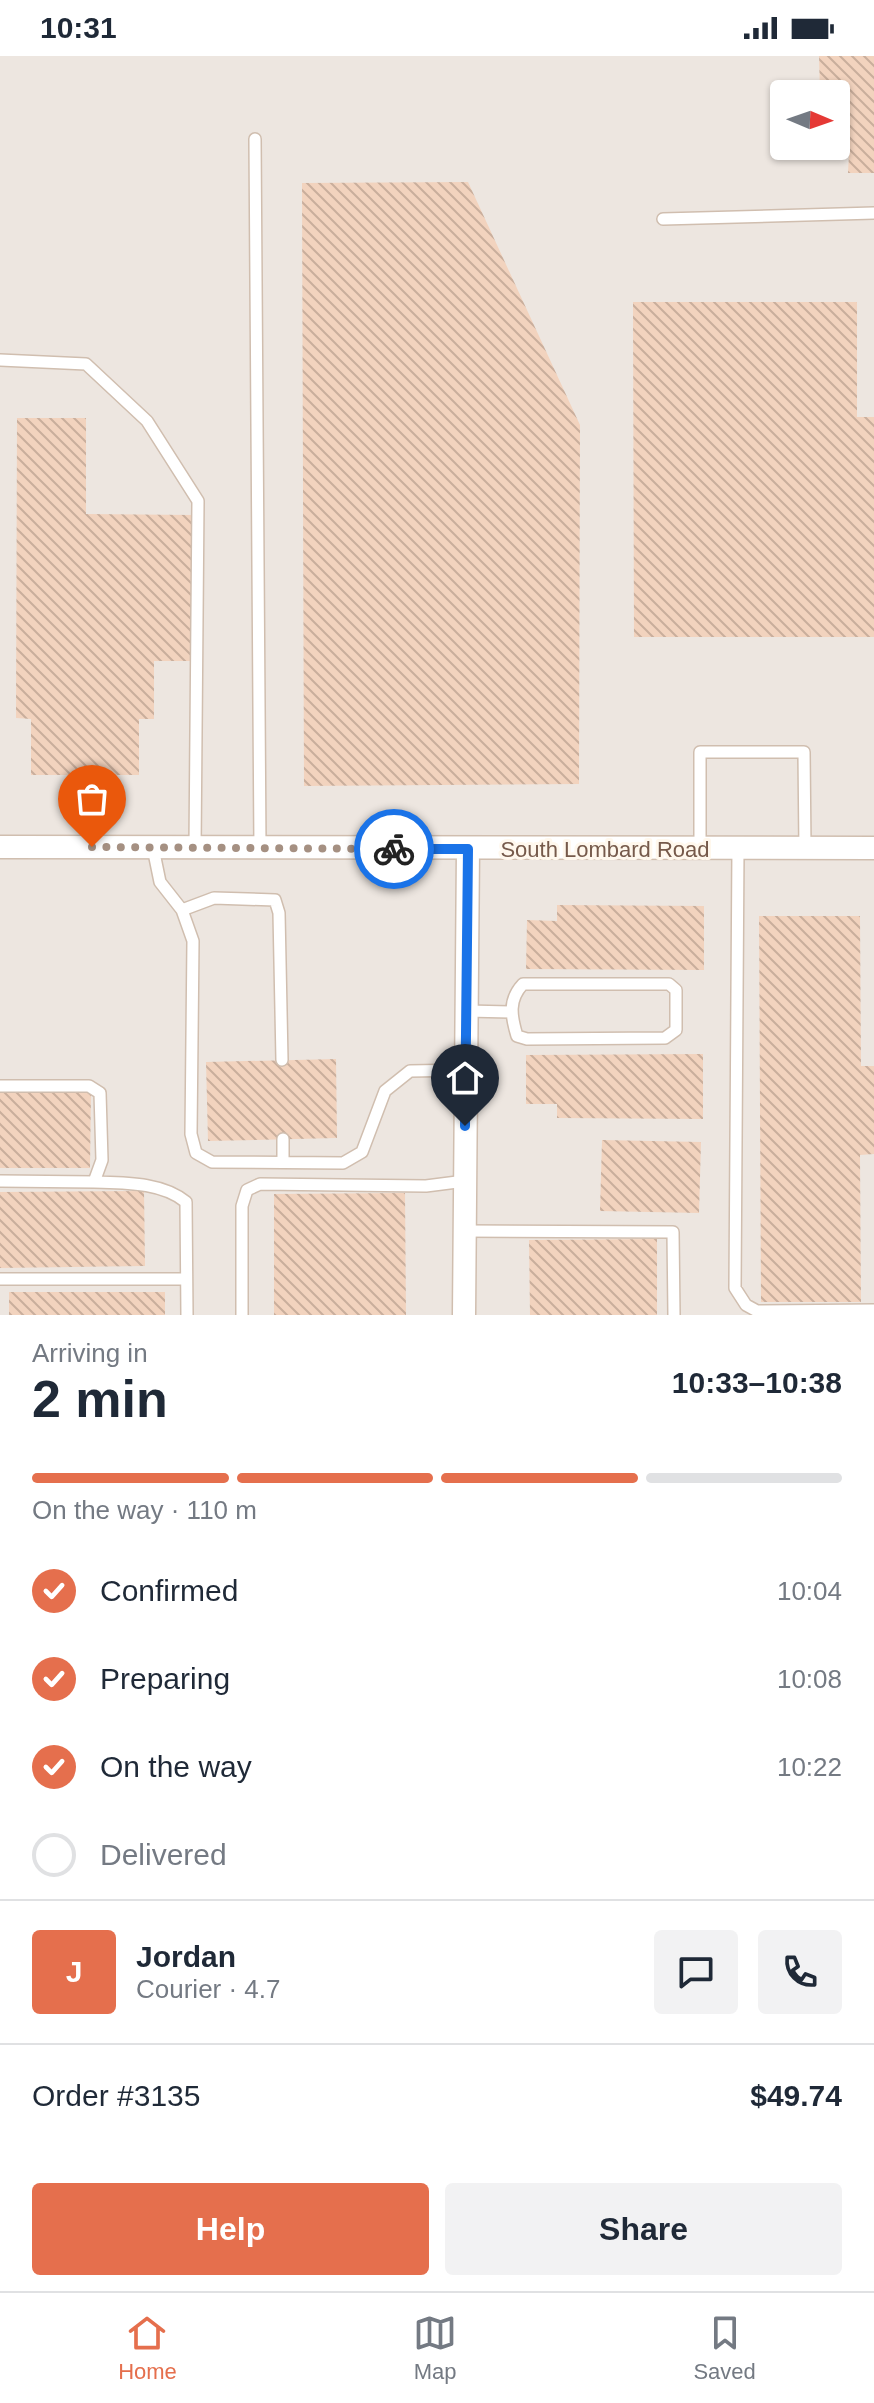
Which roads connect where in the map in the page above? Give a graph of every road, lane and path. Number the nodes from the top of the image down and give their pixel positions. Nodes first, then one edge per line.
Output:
1 (255, 139) dead end
2 (874, 213) edge
3 (663, 219) dead end
4 (0, 360) edge
5 (0, 847) edge
6 (153, 848) junction
7 (195, 848) junction
8 (260, 848) junction
9 (700, 848) junction
10 (738, 848) junction
11 (805, 848) junction
12 (874, 848) edge
13 (468, 849) junction
14 (182, 910) junction
15 (467, 1011) junction
16 (510, 1012) junction
17 (282, 1060) dead end
18 (466, 1070) junction
19 (0, 1086) edge
20 (283, 1139) dead end
21 (283, 1162) junction
22 (0, 1181) edge
23 (465, 1181) junction
24 (94, 1182) junction
25 (465, 1231) junction
26 (0, 1279) edge
27 (186, 1279) junction
28 (874, 1310) edge
29 (187, 1315) edge
30 (242, 1315) edge
31 (464, 1315) edge
32 (674, 1315) edge

1 - 8 lane
2 - 3 lane
4 - 7 lane
5 - 6 street, South Lombard Road
6 - 7 street, South Lombard Road
6 - 14 lane
7 - 8 street, South Lombard Road
8 - 13 street, South Lombard Road
9 - 10 street, South Lombard Road
9 - 11 lane
9 - 13 street, South Lombard Road
10 - 11 street, South Lombard Road
10 - 28 lane
11 - 12 street, South Lombard Road
13 - 15 street
14 - 17 lane
14 - 21 lane
15 - 16 lane
15 - 18 street
16 - 16 lane
18 - 21 lane
18 - 23 street
19 - 24 lane
20 - 21 lane
22 - 24 lane
23 - 25 street
23 - 30 lane
24 - 27 lane
25 - 31 street
25 - 32 lane
26 - 27 lane
27 - 29 lane

